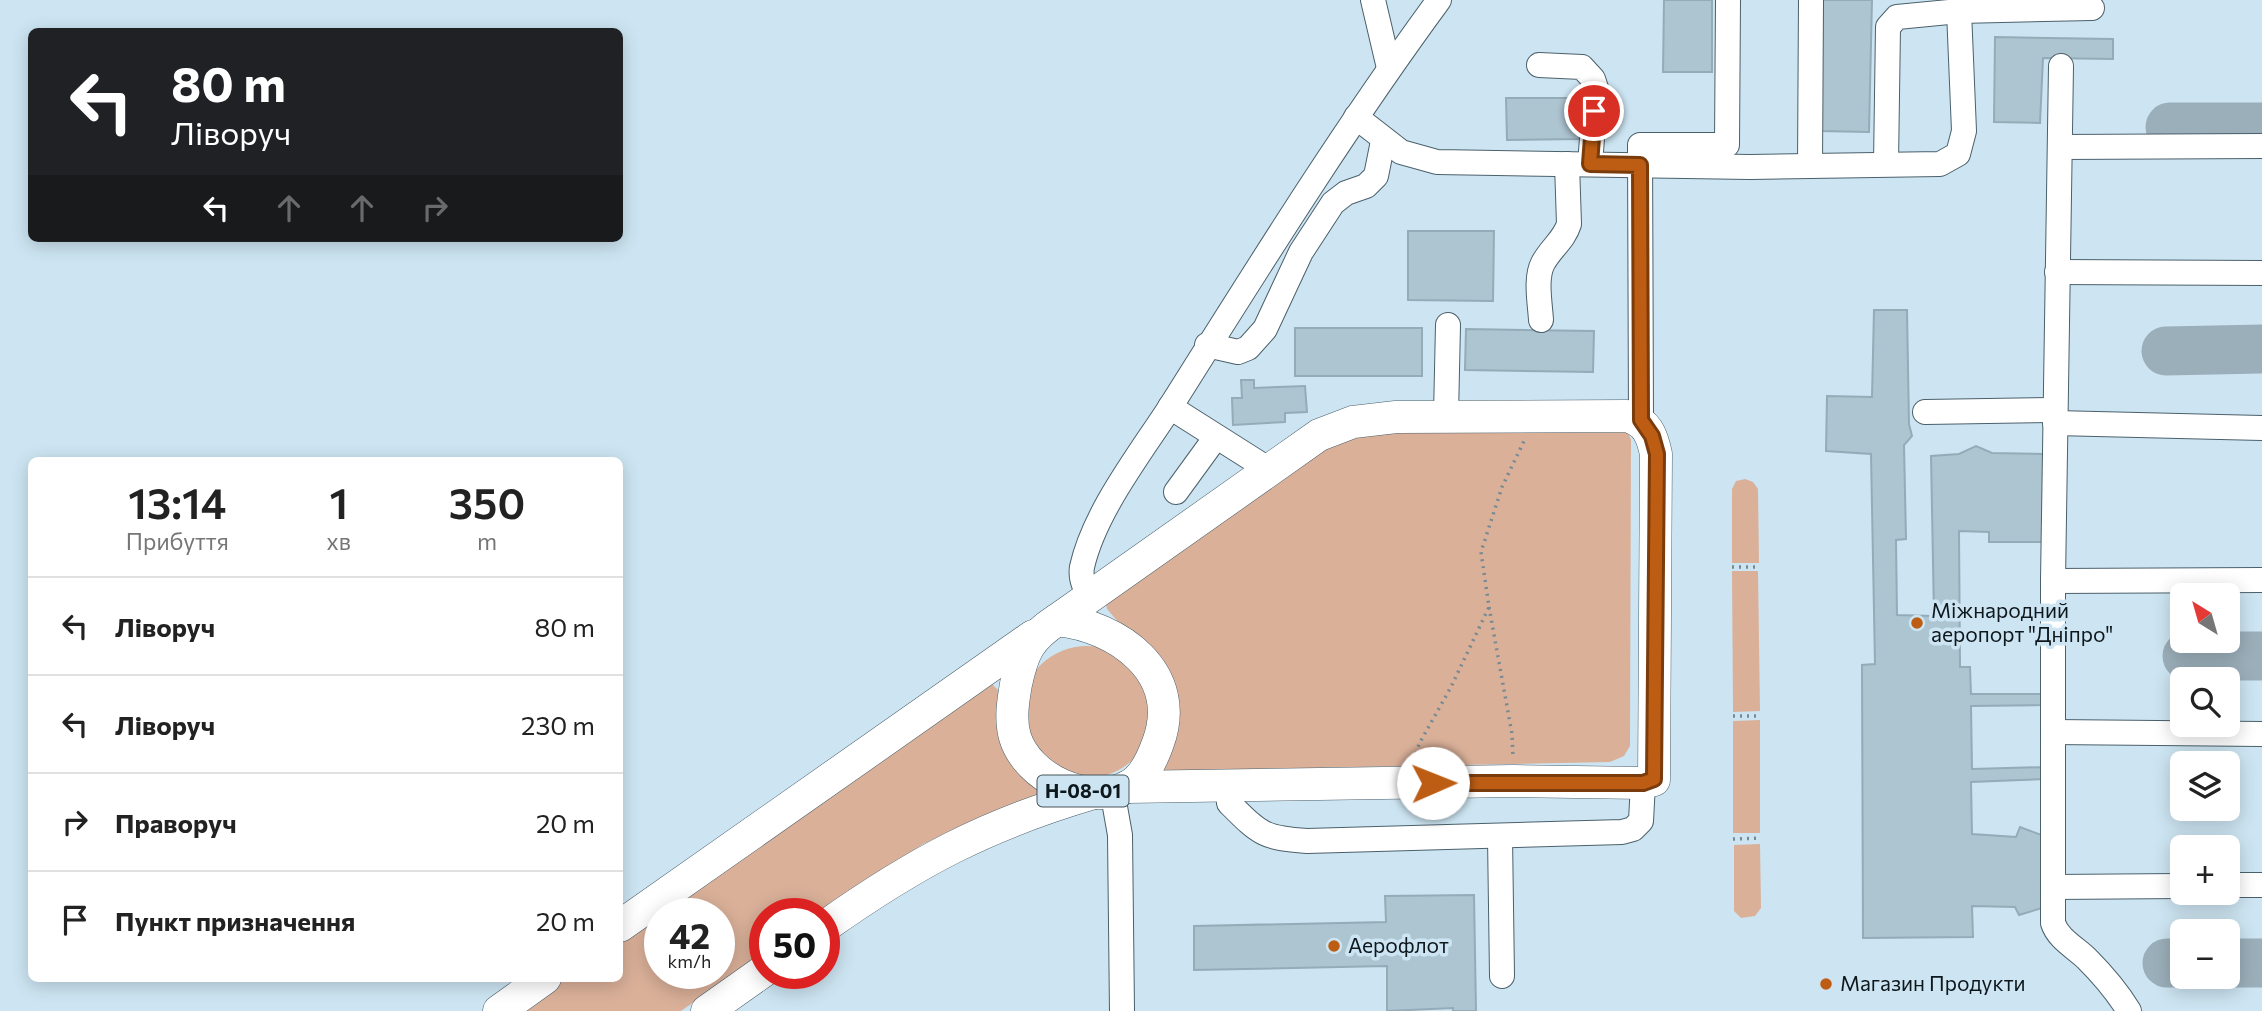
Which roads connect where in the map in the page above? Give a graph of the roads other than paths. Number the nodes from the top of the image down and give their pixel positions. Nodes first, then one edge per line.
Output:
1 (1373, 0) edge
2 (1439, 0) edge
3 (1728, 0) edge
4 (1811, 0) edge
5 (2092, 8) dead end
6 (1959, 11) junction
7 (1538, 65) dead end
8 (2061, 66) dead end
9 (1389, 68) junction
10 (1356, 117) junction
11 (1383, 141) junction
12 (2262, 146) edge
13 (2060, 147) junction
14 (1578, 164) junction
15 (1886, 164) junction
16 (1640, 165) junction
17 (1810, 166) junction
18 (2057, 272) junction
19 (2262, 273) edge
20 (1541, 320) dead end
21 (1448, 325) dead end
22 (1206, 345) junction
23 (1170, 407) junction
24 (1926, 412) dead end
25 (1446, 415) junction
26 (2055, 416) junction
27 (1641, 420) junction
28 (2262, 428) edge
29 (1216, 437) junction
30 (1268, 469) junction
31 (1176, 492) dead end
32 (2262, 580) edge
33 (2053, 581) junction
34 (1090, 597) junction
35 (1045, 628) junction
36 (2053, 732) junction
37 (2262, 734) edge
38 (1643, 783) junction
39 (1227, 785) junction
40 (1112, 790) junction
41 (1500, 837) junction
42 (2240, 885) edge
43 (2262, 885) edge
44 (2170, 886) edge
45 (2053, 887) junction
46 (840, 916) edge
47 (623, 924) edge
48 (1502, 976) dead end
49 (749, 981) edge
50 (539, 982) edge
51 (499, 1011) edge
52 (707, 1011) edge
53 (1122, 1011) edge
54 (2129, 1011) edge

1 - 9 street
2 - 9 street
3 - 16 street
4 - 17 street
5 - 6 street
6 - 15 street
6 - 15 street
7 - 14 street
8 - 13 street
9 - 10 street
10 - 11 street
10 - 22 street
11 - 14 street
11 - 22 street
12 - 13 street
13 - 18 street
14 - 16 street
14 - 20 street
15 - 17 street
16 - 17 street
16 - 27 street
18 - 19 street
18 - 26 street
21 - 25 street
22 - 23 street
23 - 29 street
23 - 34 street
24 - 26 street
25 - 27 main road
25 - 30 main road
26 - 28 street
26 - 33 street
27 - 38 main road
29 - 30 street
29 - 31 street
30 - 34 main road
32 - 33 street
33 - 36 street
34 - 35 main road
35 - 40 main road, Н-08-01
35 - 40 main road, Н-08-01
35 - 47 main road
36 - 37 street
36 - 45 street
38 - 39 main road, Н-08-01
38 - 41 street
39 - 40 main road, Н-08-01
39 - 41 street
40 - 46 main road, Н-08-01
40 - 53 street
41 - 48 street
42 - 43 street
44 - 45 street
45 - 54 street
49 - 52 main road
50 - 51 main road

